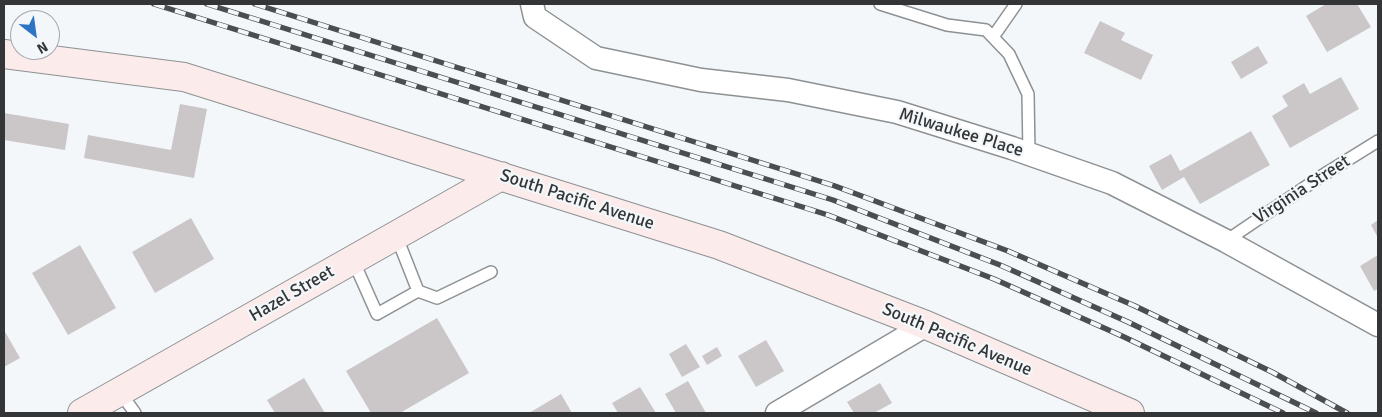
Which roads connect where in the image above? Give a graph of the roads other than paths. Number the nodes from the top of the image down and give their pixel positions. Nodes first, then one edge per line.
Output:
1 (532, 4) edge
2 (880, 4) edge
3 (1016, 4) edge
4 (993, 37) junction
5 (4, 54) edge
6 (1378, 141) edge
7 (1029, 154) junction
8 (501, 176) junction
9 (396, 235) junction
10 (1226, 241) junction
11 (353, 260) junction
12 (491, 272) dead end
13 (418, 291) junction
14 (1378, 324) edge
15 (926, 325) junction
16 (127, 403) edge
17 (82, 413) edge
18 (777, 413) edge
19 (1130, 413) edge

1 - 7 street, Milwaukee Place
2 - 4 lane
3 - 4 lane
4 - 7 lane
5 - 8 street, South Pacific Avenue
6 - 10 lane, Virginia Street
7 - 10 street, Milwaukee Place
8 - 9 street, Hazel Street
8 - 15 street, South Pacific Avenue
9 - 11 street, Hazel Street
9 - 13 lane
10 - 14 street, Milwaukee Place
11 - 13 lane
11 - 16 street, Hazel Street
12 - 13 lane
15 - 18 street
15 - 19 street, South Pacific Avenue
16 - 17 street, Hazel Street

